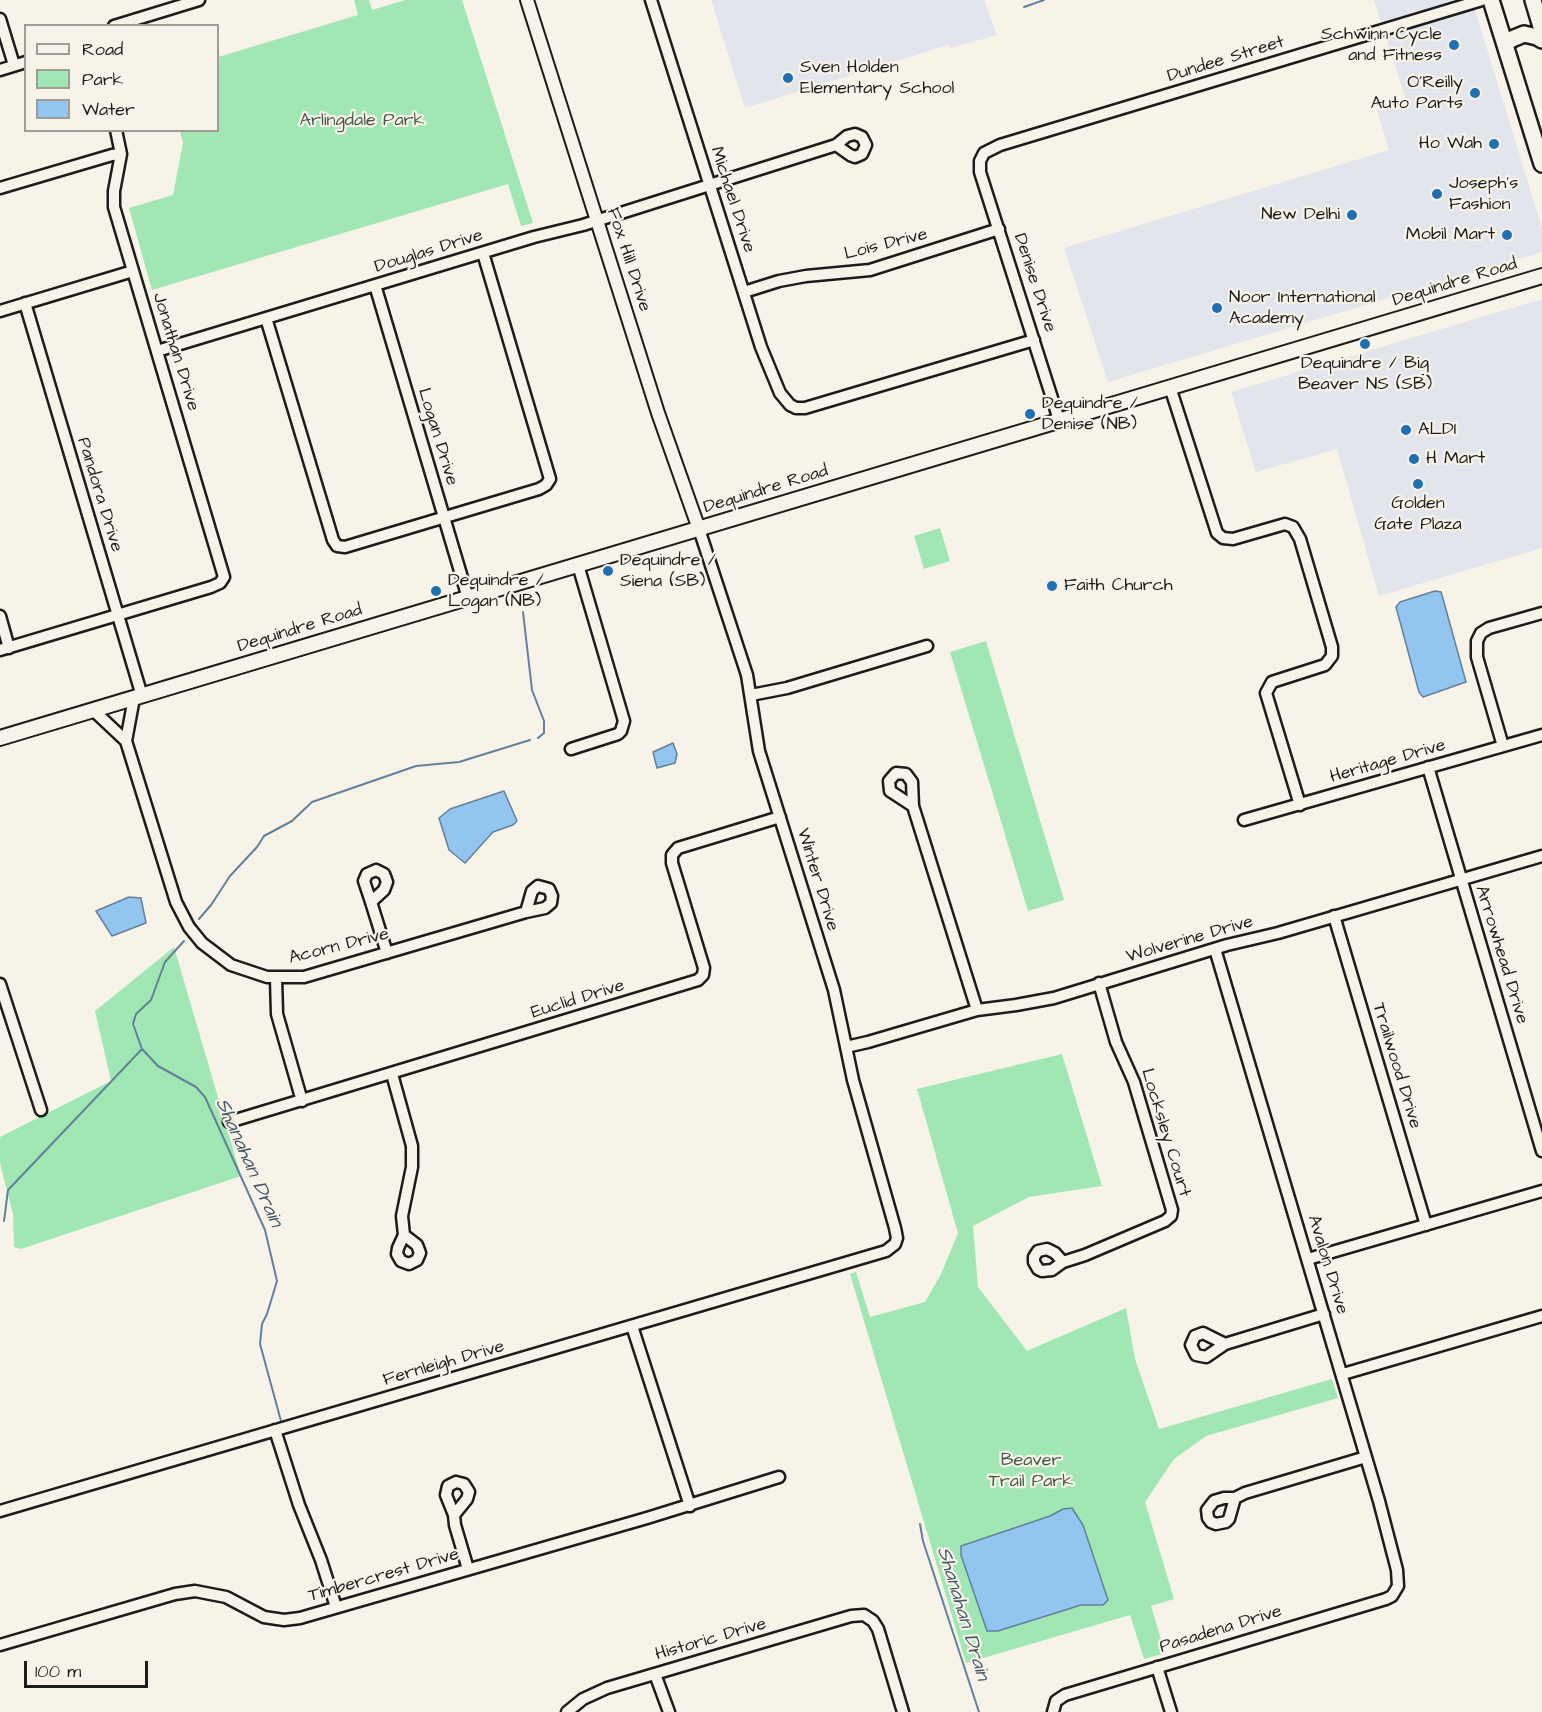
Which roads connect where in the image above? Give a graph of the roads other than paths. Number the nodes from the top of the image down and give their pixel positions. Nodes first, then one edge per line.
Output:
1 (199, 0) edge
2 (527, 0) edge
3 (651, 0) edge
4 (1482, 0) edge
5 (1491, 0) edge
6 (1533, 0) edge
7 (0, 19) edge
8 (121, 24) edge
9 (1542, 30) edge
10 (1542, 40) edge
11 (1505, 45) junction
12 (24, 62) edge
13 (14, 65) junction
14 (0, 70) edge
15 (116, 132) edge
16 (836, 145) dead end
17 (121, 154) junction
18 (982, 156) joint
19 (1542, 164) edge
20 (710, 184) junction
21 (0, 188) edge
22 (597, 220) junction
23 (999, 229) junction
24 (483, 253) junction
25 (134, 271) junction
26 (1542, 276) edge
27 (375, 285) junction
28 (744, 292) junction
29 (25, 303) junction
30 (0, 311) edge
31 (266, 318) junction
32 (1034, 340) junction
33 (157, 351) junction
34 (1170, 387) junction
35 (1059, 420) junction
36 (444, 517) junction
37 (699, 529) junction
38 (578, 565) junction
39 (468, 598) junction
40 (1542, 613) edge
41 (118, 614) junction
42 (0, 616) edge
43 (927, 646) dead end
44 (5, 649) edge
45 (751, 695) junction
46 (138, 697) junction
47 (93, 710) junction
48 (1542, 735) edge
49 (0, 738) edge
50 (126, 741) junction
51 (1503, 746) junction
52 (571, 748) dead end
53 (1428, 767) junction
54 (1299, 805) junction
55 (913, 806) dead end
56 (780, 817) junction
57 (1244, 820) dead end
58 (1542, 856) edge
59 (1461, 879) junction
60 (372, 902) dead end
61 (526, 912) dead end
62 (1334, 916) junction
63 (1215, 949) junction
64 (387, 953) junction
65 (276, 978) junction
66 (1099, 983) junction
67 (0, 984) edge
68 (977, 1010) junction
69 (846, 1047) junction
70 (392, 1074) junction
71 (302, 1101) junction
72 (41, 1110) dead end
73 (229, 1122) dead end
74 (1542, 1151) edge
75 (1542, 1191) edge
76 (1426, 1225) junction
77 (404, 1235) dead end
78 (895, 1244) joint
79 (1308, 1259) junction
80 (1063, 1262) dead end
81 (1324, 1314) junction
82 (1542, 1316) edge
83 (632, 1326) junction
84 (1225, 1344) dead end
85 (1342, 1374) junction
86 (275, 1430) junction
87 (1366, 1457) junction
88 (779, 1477) dead end
89 (1235, 1498) dead end
90 (690, 1506) junction
91 (0, 1511) edge
92 (454, 1515) dead end
93 (468, 1569) junction
94 (1396, 1592) joint
95 (336, 1607) junction
96 (0, 1645) edge
97 (1157, 1667) junction
98 (655, 1674) junction
99 (1054, 1707) edge
100 (567, 1712) edge
101 (669, 1712) edge
102 (903, 1712) edge
103 (1171, 1712) edge

1 - 8 street
2 - 22 street, Fox Hill Drive
3 - 20 street, Michael Drive
4 - 18 street, Dundee Street
5 - 11 main road
6 - 9 main road
7 - 13 street
10 - 11 main road
11 - 19 main road
12 - 13 street
13 - 14 street
15 - 17 street, Jonathan Drive
16 - 20 street, Douglas Drive
17 - 21 street
17 - 25 street, Jonathan Drive
18 - 23 street, Denise Drive
20 - 22 street, Douglas Drive
20 - 28 street, Michael Drive
22 - 24 street, Douglas Drive
22 - 37 street, Fox Hill Drive
23 - 28 street, Lois Drive
23 - 32 street, Denise Drive
24 - 27 street, Douglas Drive
24 - 36 street
25 - 29 street
25 - 33 street, Jonathan Drive
26 - 34 main road, Dequindre Road
27 - 31 street, Douglas Drive
27 - 36 street, Logan Drive
28 - 32 street, Michael Drive
29 - 30 street
29 - 41 street, Pandora Drive
31 - 33 street, Douglas Drive
31 - 36 street
32 - 35 street, Denise Drive
33 - 41 street, Jonathan Drive
34 - 35 main road, Dequindre Road
34 - 54 street
35 - 37 main road, Dequindre Road
36 - 39 street, Logan Drive
37 - 38 main road, Dequindre Road
37 - 45 street, Winter Drive
38 - 39 main road, Dequindre Road
38 - 52 street
39 - 46 main road, Dequindre Road
40 - 51 street
41 - 44 street
41 - 46 street, Pandora Drive
42 - 44 street
43 - 45 street
45 - 56 street, Winter Drive
46 - 47 main road, Dequindre Road
46 - 50 street, Acorn Drive
47 - 49 main road, Dequindre Road
47 - 50 street, Acorn Drive
48 - 51 street, Heritage Drive
50 - 65 street, Acorn Drive
51 - 53 street, Heritage Drive
53 - 54 street, Heritage Drive
53 - 59 street, Arrowhead Drive
54 - 57 street, Heritage Drive
55 - 68 street
56 - 69 street, Winter Drive
56 - 70 street, Euclid Drive
58 - 59 street, Wolverine Drive
59 - 62 street, Wolverine Drive
59 - 74 street, Arrowhead Drive
60 - 64 street
61 - 64 street, Acorn Drive
62 - 63 street, Wolverine Drive
62 - 76 street, Trailwood Drive
63 - 66 street, Wolverine Drive
63 - 79 street, Avalon Drive
64 - 65 street, Acorn Drive
65 - 71 street
66 - 68 street, Wolverine Drive
66 - 80 street, Locksley Court
67 - 72 street
68 - 69 street, Wolverine Drive
69 - 78 street, Winter Drive
70 - 71 street, Euclid Drive
70 - 77 street
71 - 73 street, Euclid Drive
75 - 76 street
76 - 79 street
78 - 83 street, Fernleigh Drive
79 - 81 street, Avalon Drive
81 - 84 street
81 - 85 street, Avalon Drive
82 - 85 street
83 - 86 street, Fernleigh Drive
83 - 90 street
85 - 87 street, Avalon Drive
86 - 91 street, Fernleigh Drive
86 - 95 street
87 - 89 street
87 - 94 street, Avalon Drive
88 - 90 street, Timbercrest Drive
90 - 93 street, Timbercrest Drive
92 - 93 street
93 - 95 street, Timbercrest Drive
94 - 97 street, Pasadena Drive
95 - 96 street, Timbercrest Drive
97 - 99 street, Pasadena Drive
97 - 103 street
98 - 100 street, Historic Drive
98 - 101 street
98 - 102 street, Historic Drive

